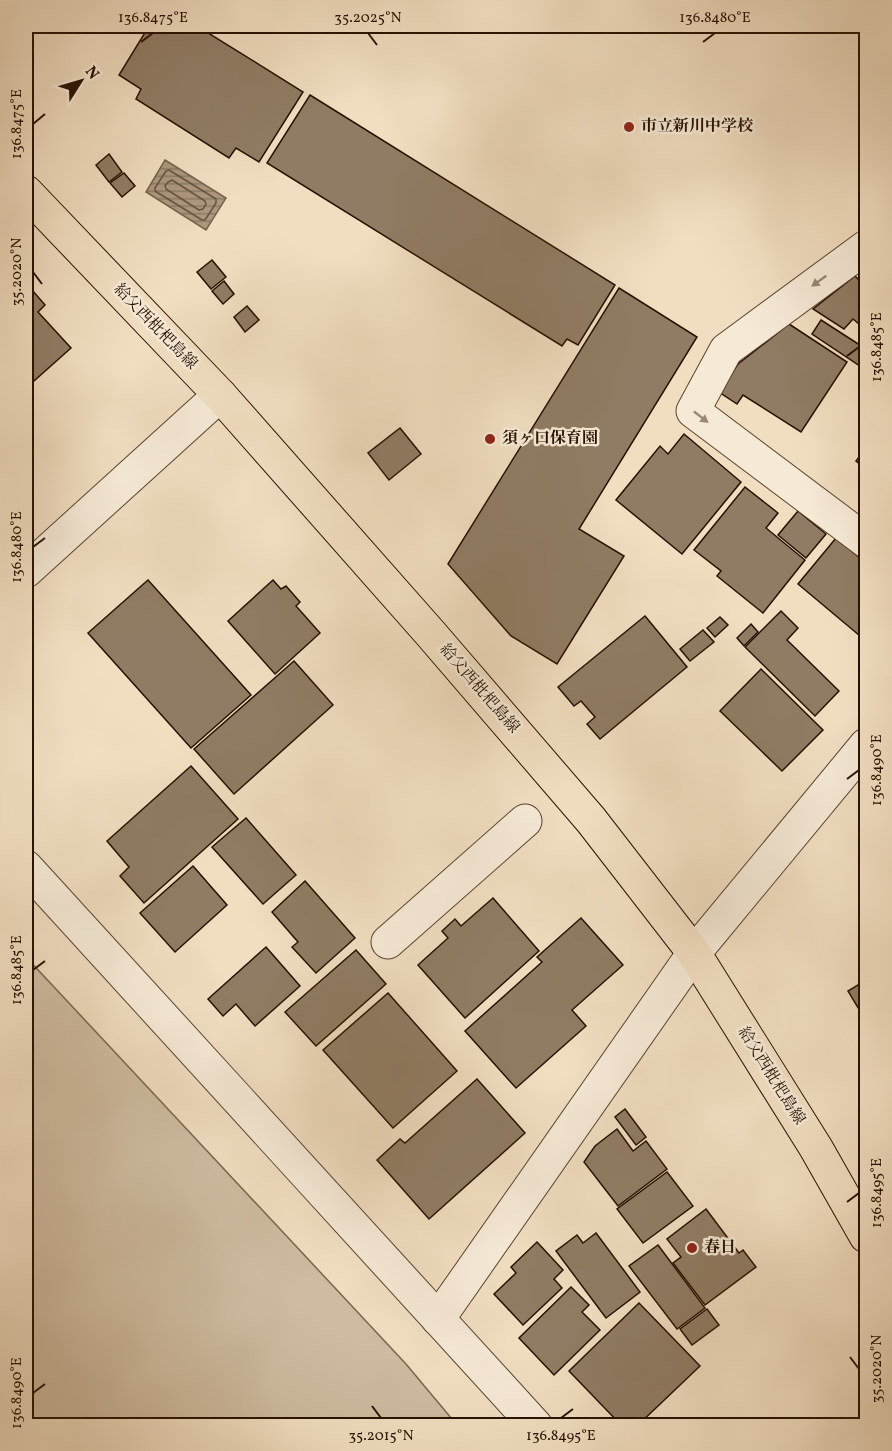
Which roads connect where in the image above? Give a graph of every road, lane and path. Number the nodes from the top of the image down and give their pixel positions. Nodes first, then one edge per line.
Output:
1 (26, 192) edge
2 (867, 247) edge
3 (220, 395) junction
4 (867, 541) edge
5 (26, 571) edge
6 (867, 745) edge
7 (525, 821) dead end
8 (26, 867) edge
9 (388, 942) dead end
10 (694, 953) junction
11 (867, 1236) edge
12 (438, 1318) junction
13 (536, 1425) edge

1 - 3 main road, 給父西枇杷島線
2 -> 4 street
3 - 5 street
3 - 10 main road, 給父西枇杷島線
6 - 10 street
7 - 9 street
8 - 12 street
10 - 11 main road, 給父西枇杷島線
10 - 12 street
12 - 13 street

